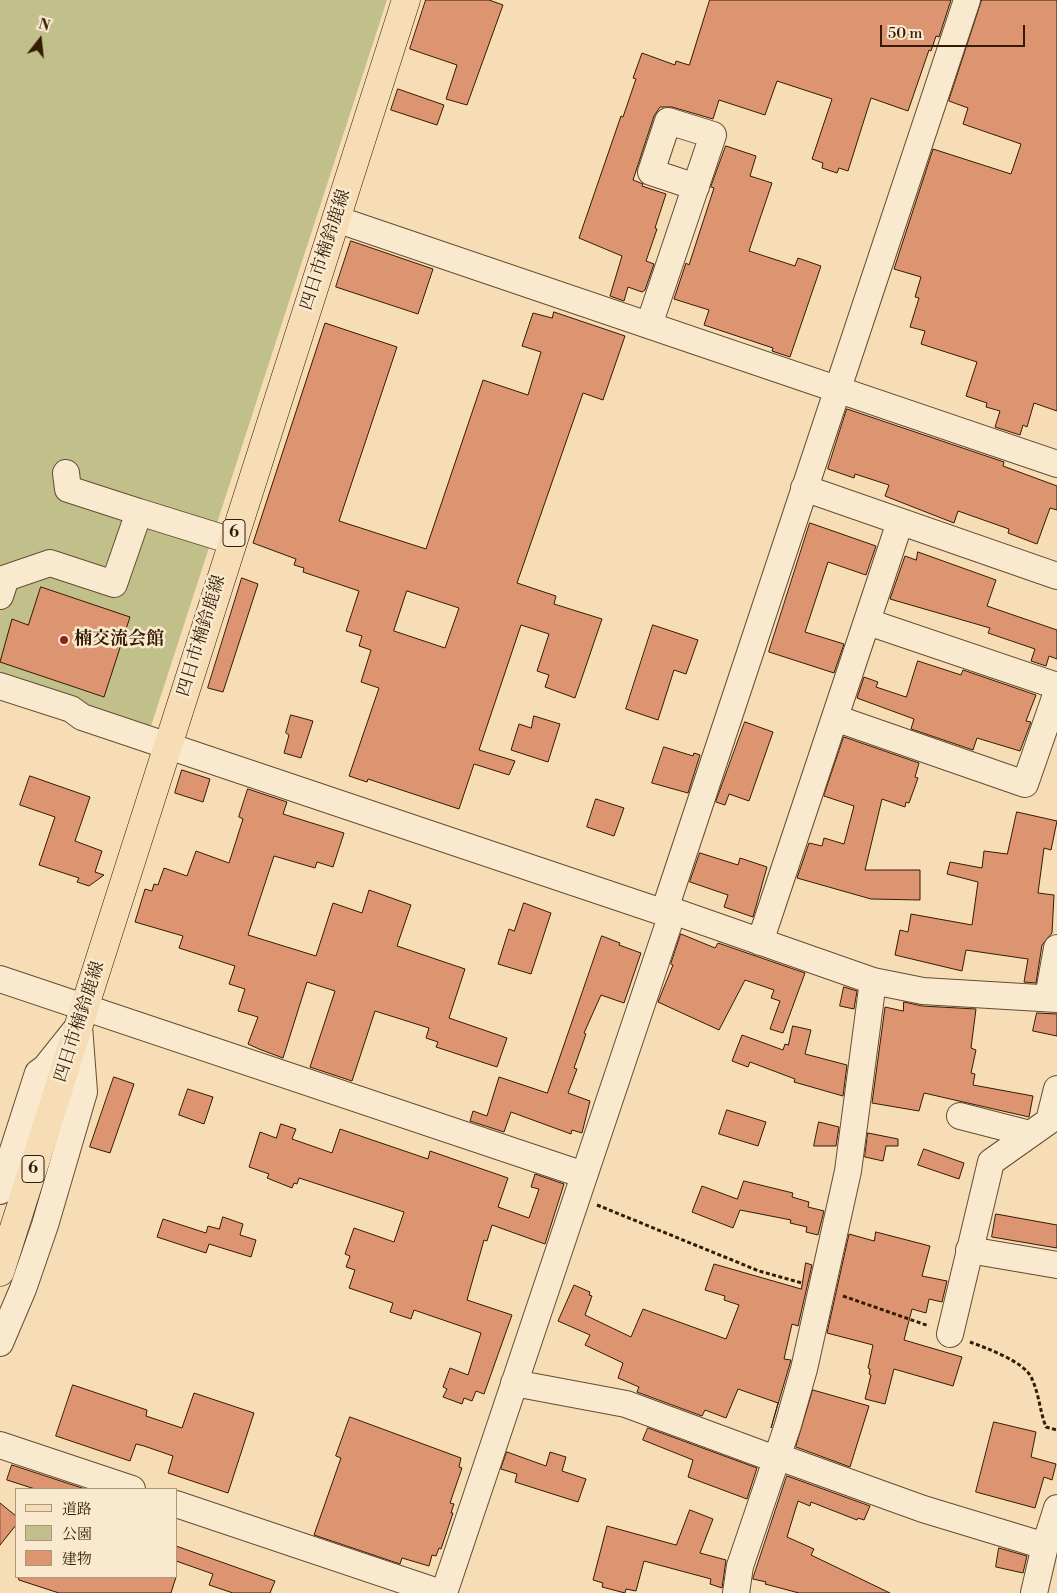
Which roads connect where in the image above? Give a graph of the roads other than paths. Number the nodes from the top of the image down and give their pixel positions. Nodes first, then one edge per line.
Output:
1 (406, 0) edge
2 (967, 0) edge
3 (696, 187) dead end
4 (336, 219) junction
5 (649, 325) junction
6 (836, 389) junction
7 (1057, 464) edge
8 (66, 472) dead end
9 (804, 488) junction
10 (139, 512) junction
11 (900, 522) junction
12 (232, 541) junction
13 (1057, 576) edge
14 (0, 596) edge
15 (868, 622) junction
16 (0, 686) edge
17 (1057, 686) edge
18 (1057, 692) edge
19 (835, 718) junction
20 (167, 746) junction
21 (669, 910) junction
22 (760, 942) junction
23 (1057, 948) edge
24 (0, 979) edge
25 (874, 981) junction
26 (1053, 998) edge
27 (82, 1017) junction
28 (1057, 1089) edge
29 (960, 1116) dead end
30 (1030, 1134) junction
31 (580, 1185) junction
32 (0, 1191) edge
33 (969, 1250) junction
34 (1057, 1265) edge
35 (0, 1272) edge
36 (950, 1334) dead end
37 (0, 1343) edge
38 (514, 1383) junction
39 (0, 1445) edge
40 (775, 1458) junction
41 (129, 1488) edge
42 (178, 1505) edge
43 (1057, 1508) edge
44 (1045, 1546) junction
45 (443, 1593) edge
46 (736, 1593) edge
47 (1034, 1593) edge

1 - 4 main road, 四日市楠鈴鹿線 / 6
2 - 6 street
3 - 5 street
4 - 5 street
4 - 12 main road, 四日市楠鈴鹿線 / 6
5 - 6 street
6 - 7 street
6 - 9 street
8 - 10 street
9 - 11 street
9 - 21 street
10 - 12 street
10 - 14 street
11 - 13 street
11 - 15 street
12 - 20 main road, 四日市楠鈴鹿線 / 6
15 - 17 street
15 - 19 street
16 - 20 street
18 - 19 street
19 - 22 street
20 - 21 street
20 - 27 main road, 四日市楠鈴鹿線 / 6
21 - 22 street
21 - 31 street
22 - 25 street
23 - 26 street
24 - 27 street
25 - 26 street
25 - 40 street
27 - 31 street
27 - 32 street
27 - 35 main road, 四日市楠鈴鹿線 / 6
27 - 37 street
28 - 30 street
29 - 30 street
30 - 33 street
31 - 38 street
33 - 34 street
33 - 36 street
38 - 40 street
38 - 45 street
39 - 41 street
40 - 44 street
40 - 46 street
42 - 45 street
43 - 44 street
44 - 47 street

